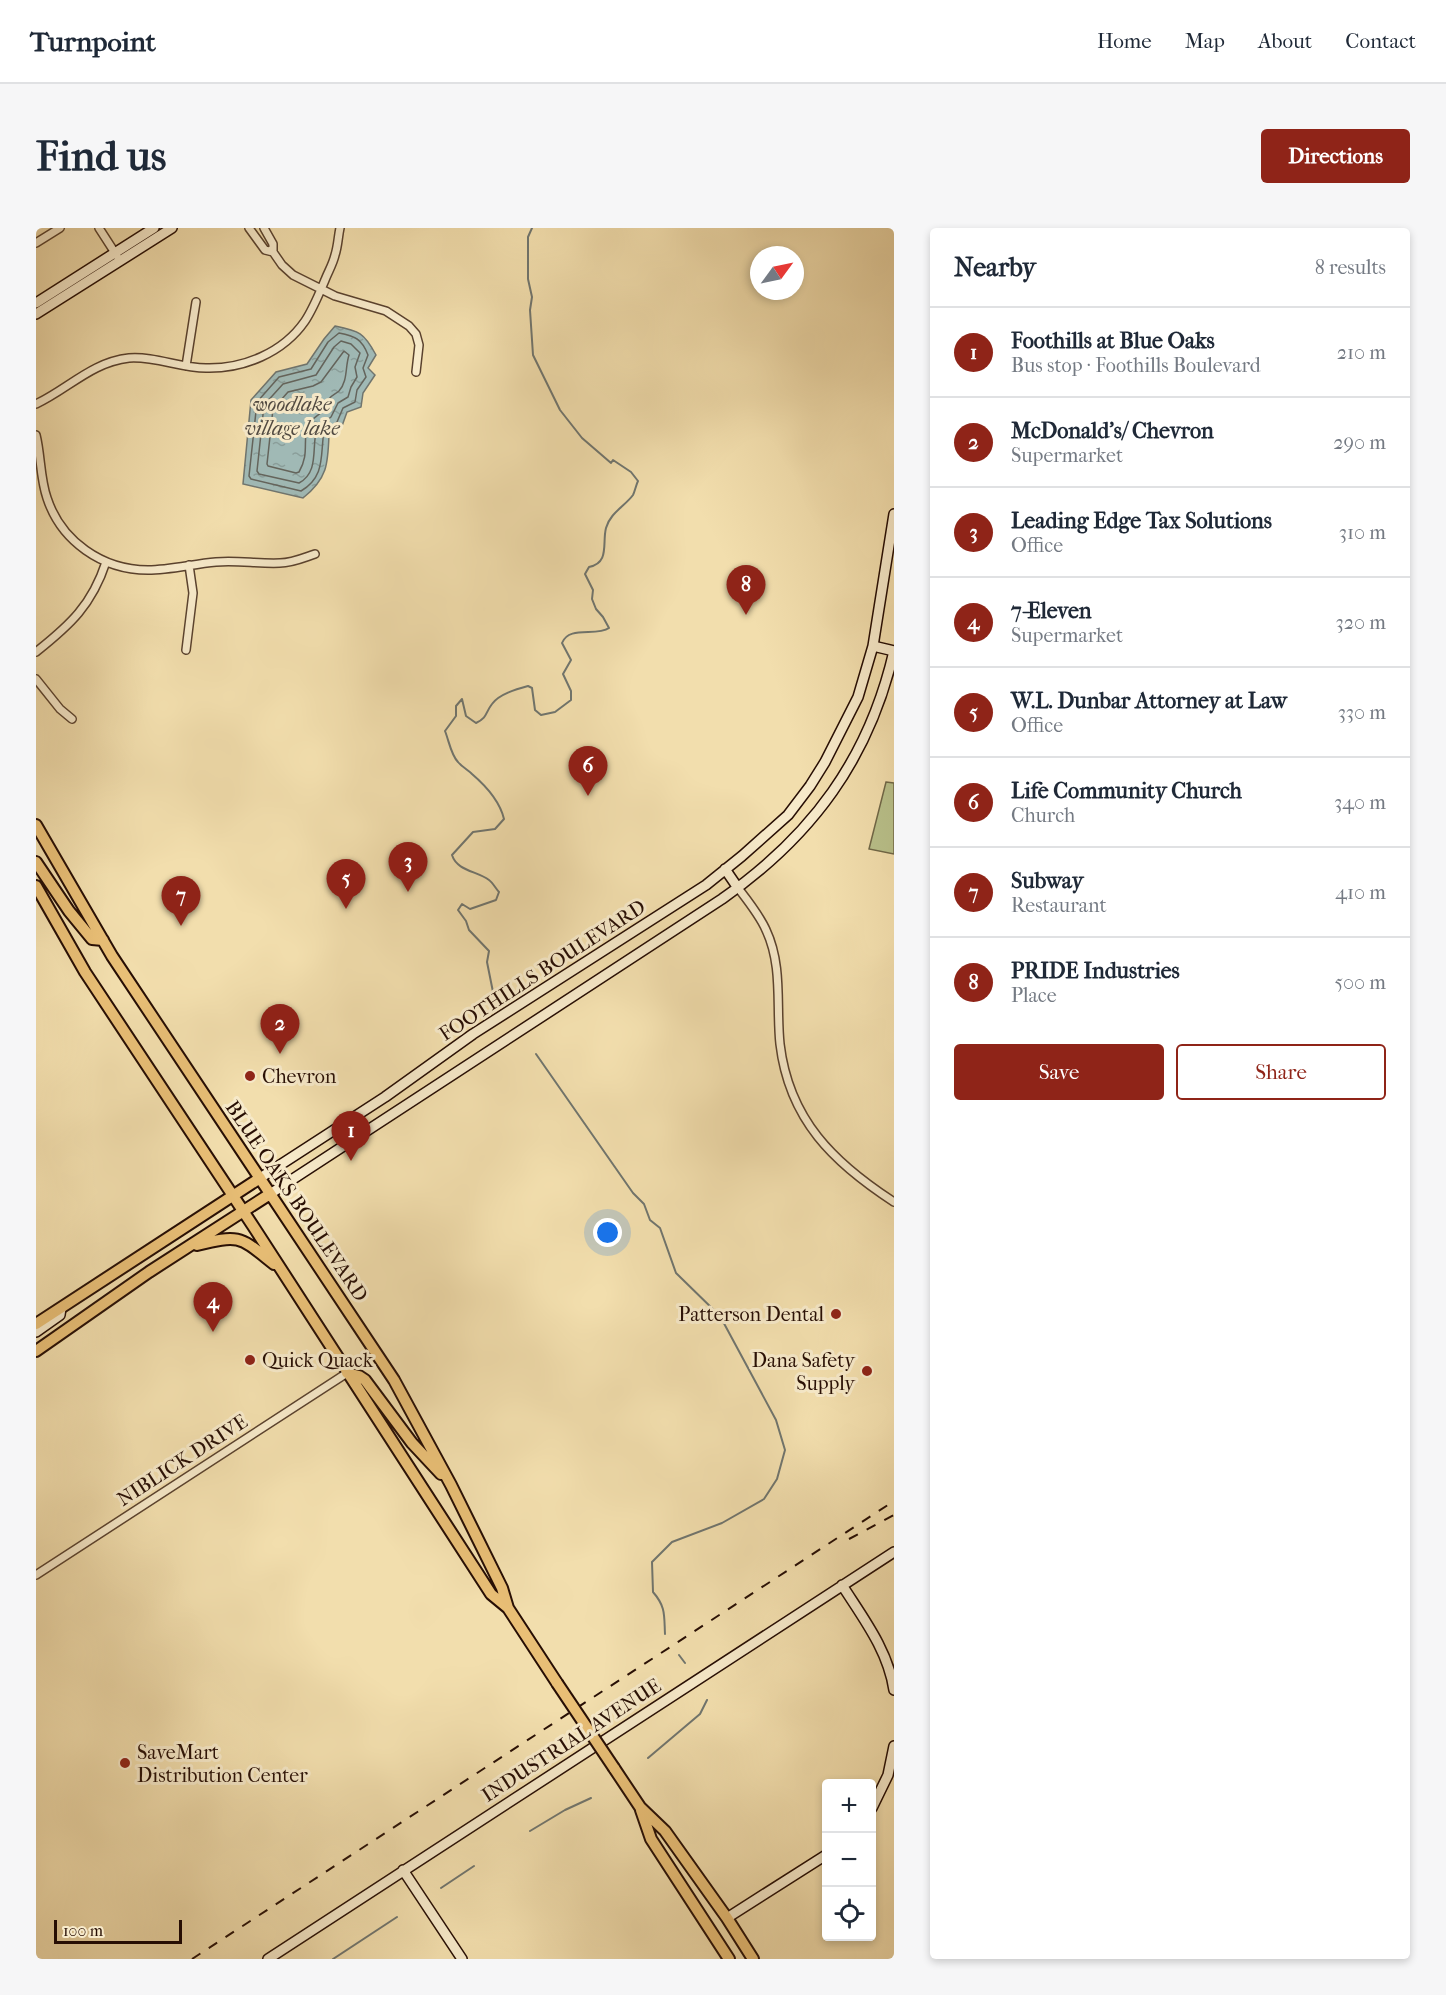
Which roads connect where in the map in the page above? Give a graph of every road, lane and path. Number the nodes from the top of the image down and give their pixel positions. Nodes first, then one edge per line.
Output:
1 (60, 228) edge
2 (99, 228) edge
3 (154, 228) edge
4 (172, 228) edge
5 (249, 228) edge
6 (340, 228) edge
7 (264, 229) edge
8 (256, 236) junction
9 (36, 243) edge
10 (273, 252) junction
11 (117, 257) junction
12 (321, 290) junction
13 (196, 302) dead end
14 (36, 303) edge
15 (36, 314) edge
16 (186, 366) junction
17 (416, 372) dead end
18 (36, 404) edge
19 (36, 435) edge
20 (894, 514) edge
21 (315, 554) dead end
22 (106, 562) junction
23 (189, 565) junction
24 (873, 646) junction
25 (186, 650) dead end
26 (894, 651) edge
27 (36, 652) edge
28 (36, 679) edge
29 (72, 719) dead end
30 (36, 825) edge
31 (36, 862) edge
32 (725, 869) junction
33 (36, 886) edge
34 (738, 888) junction
35 (103, 940) junction
36 (260, 1178) junction
37 (270, 1194) junction
38 (233, 1196) junction
39 (894, 1203) edge
40 (243, 1211) junction
41 (188, 1247) junction
42 (282, 1271) junction
43 (61, 1308) junction
44 (36, 1324) edge
45 (36, 1332) edge
46 (36, 1351) edge
47 (347, 1373) junction
48 (452, 1485) junction
49 (894, 1552) edge
50 (36, 1575) edge
51 (842, 1585) junction
52 (508, 1608) junction
53 (894, 1690) edge
54 (894, 1746) edge
55 (876, 1800) edge
56 (640, 1807) junction
57 (822, 1858) edge
58 (403, 1870) junction
59 (727, 1918) junction
60 (268, 1959) edge
61 (462, 1959) edge
62 (729, 1959) edge
63 (753, 1959) edge

1 - 9 street
2 - 11 street
3 - 11 street
4 - 11 street
5 - 8 street
6 - 12 street
7 - 8 street
7 - 10 street
8 - 10 street
10 - 12 street
11 - 14 street
11 - 15 street
12 - 16 street
12 - 17 street
13 - 16 street
16 - 18 street
19 - 22 street
20 - 24 street, FOOTHILLS BOULEVARD
21 - 23 street
22 - 23 street
22 - 27 street
23 - 25 street
24 - 26 street
24 - 32 street, FOOTHILLS BOULEVARD
26 - 34 street, FOOTHILLS BOULEVARD
28 - 29 street
30 - 35 main road, BLUE OAKS BOULEVARD
31 - 35 main road
32 - 34 street
32 - 36 street, FOOTHILLS BOULEVARD
33 - 38 main road, BLUE OAKS BOULEVARD
34 - 37 street, FOOTHILLS BOULEVARD
34 - 39 street
35 - 36 main road, BLUE OAKS BOULEVARD
36 - 37 main road, BLUE OAKS BOULEVARD
36 - 38 main road, FOOTHILLS BOULEVARD
37 - 40 main road, FOOTHILLS BOULEVARD
37 - 48 main road, BLUE OAKS BOULEVARD
38 - 40 main road, BLUE OAKS BOULEVARD
38 - 43 main road, FOOTHILLS BOULEVARD
40 - 41 main road, FOOTHILLS BOULEVARD
40 - 42 main road, BLUE OAKS BOULEVARD
41 - 42 main road
41 - 46 main road, FOOTHILLS BOULEVARD
42 - 47 main road, BLUE OAKS BOULEVARD
43 - 44 main road, FOOTHILLS BOULEVARD
43 - 45 street
47 - 48 main road
47 - 50 street, NIBLICK DRIVE
47 - 52 main road, BLUE OAKS BOULEVARD
48 - 52 main road, BLUE OAKS BOULEVARD
49 - 51 street, INDUSTRIAL AVENUE
51 - 53 street
51 - 58 street, INDUSTRIAL AVENUE
52 - 56 main road, BLUE OAKS BOULEVARD, bridge
54 - 55 street
56 - 59 main road, BLUE OAKS BOULEVARD
56 - 62 main road, BLUE OAKS BOULEVARD
57 - 59 street
58 - 60 street, INDUSTRIAL AVENUE
58 - 61 street
59 - 63 main road, BLUE OAKS BOULEVARD

